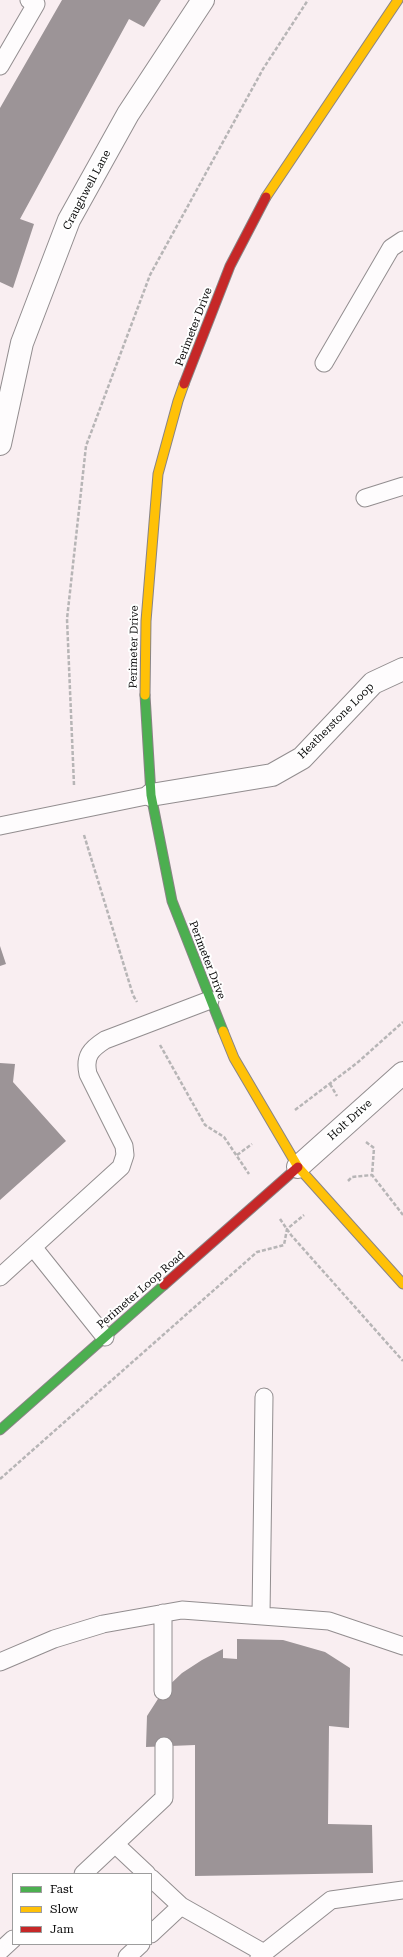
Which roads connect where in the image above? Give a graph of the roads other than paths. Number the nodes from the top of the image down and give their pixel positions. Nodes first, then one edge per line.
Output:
1 (29, 0) edge
2 (203, 0) edge
3 (398, 0) edge
4 (0, 66) edge
5 (403, 240) edge
6 (324, 363) dead end
7 (0, 444) edge
8 (403, 486) edge
9 (365, 498) dead end
10 (403, 669) edge
11 (151, 795) junction
12 (0, 826) edge
13 (210, 1000) junction
14 (403, 1073) edge
15 (298, 1167) junction
16 (33, 1247) junction
17 (0, 1278) edge
18 (403, 1284) edge
19 (105, 1337) junction
20 (264, 1397) dead end
21 (0, 1430) edge
22 (163, 1613) junction
23 (260, 1615) junction
24 (403, 1646) edge
25 (0, 1662) edge
26 (163, 1691) dead end
27 (164, 1746) dead end
28 (115, 1844) junction
29 (84, 1873) edge
30 (146, 1873) edge
31 (152, 1879) edge
32 (403, 1890) edge
33 (181, 1906) junction
34 (152, 1933) edge
35 (12, 1940) edge
36 (140, 1945) edge
37 (0, 1951) edge
38 (261, 1955) edge
39 (127, 1957) edge

1 - 4 lane
2 - 7 street, Craughwell Lane
3 - 11 main road, Perimeter Drive
5 - 6 lane
8 - 9 lane
10 - 11 street, Heatherstone Loop
11 - 12 lane
11 - 13 main road, Perimeter Drive
13 - 15 main road, Perimeter Drive
13 - 16 lane
14 - 15 street, Holt Drive
15 - 18 main road, Perimeter Drive
15 - 19 main road, Perimeter Loop Road
16 - 17 lane
16 - 19 lane
19 - 21 main road, Perimeter Loop Road
20 - 23 lane
22 - 23 lane
22 - 25 lane
22 - 26 lane
23 - 24 lane
27 - 28 lane
28 - 29 lane
28 - 30 lane
31 - 33 lane
32 - 38 lane
33 - 34 lane
33 - 38 lane
35 - 37 lane
36 - 39 lane

